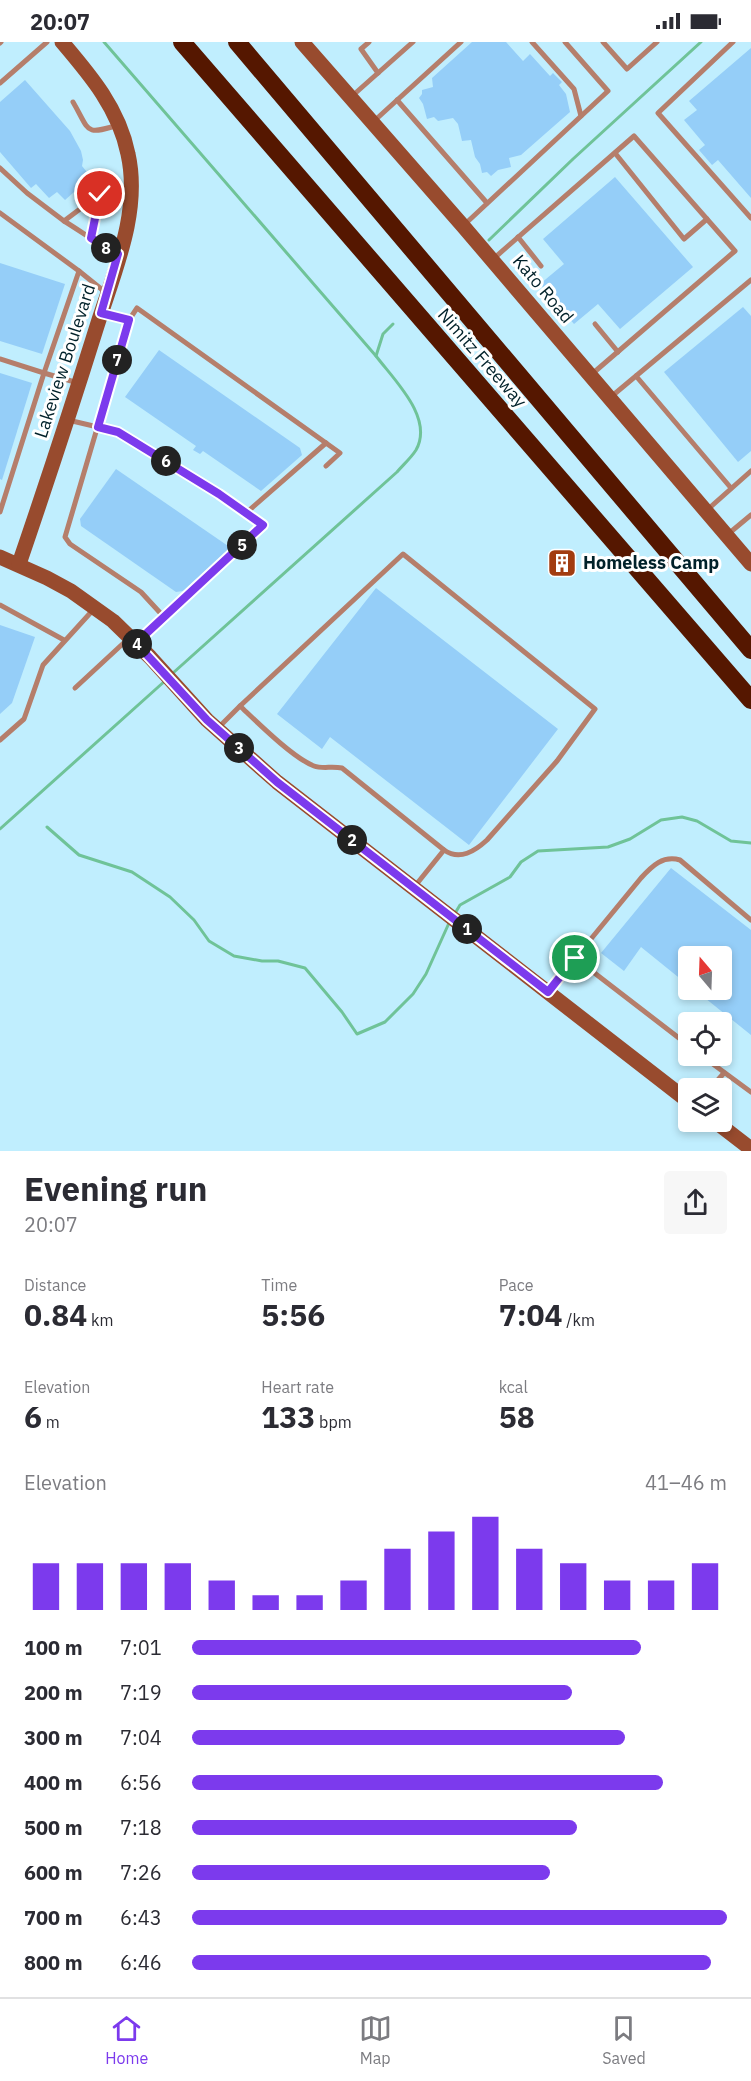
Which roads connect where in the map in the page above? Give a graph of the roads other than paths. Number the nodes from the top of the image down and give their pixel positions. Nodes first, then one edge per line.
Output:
1 (47, 42) edge
2 (62, 42) edge
3 (182, 42) edge
4 (237, 42) edge
5 (302, 42) edge
6 (369, 42) edge
7 (413, 42) edge
8 (461, 42) edge
9 (532, 42) edge
10 (565, 42) edge
11 (603, 42) edge
12 (657, 42) edge
13 (733, 42) edge
14 (378, 73) junction
15 (0, 83) edge
16 (351, 97) junction
17 (397, 100) junction
18 (73, 102) dead end
19 (581, 116) junction
20 (373, 122) junction
21 (119, 124) junction
22 (615, 153) junction
23 (0, 168) edge
24 (488, 203) junction
25 (0, 213) edge
26 (751, 218) edge
27 (707, 219) junction
28 (64, 221) junction
29 (463, 226) junction
30 (518, 237) junction
31 (91, 238) junction
32 (118, 254) junction
33 (492, 260) junction
34 (541, 266) dead end
35 (79, 271) junction
36 (751, 280) edge
37 (107, 294) junction
38 (101, 313) junction
39 (129, 320) junction
40 (595, 324) dead end
41 (618, 352) junction
42 (0, 359) edge
43 (44, 373) junction
44 (591, 375) junction
45 (636, 376) junction
46 (79, 384) junction
47 (610, 398) junction
48 (67, 420) junction
49 (98, 427) junction
50 (326, 443) junction
51 (326, 466) dead end
52 (751, 471) edge
53 (731, 488) junction
54 (706, 511) junction
55 (0, 512) edge
56 (246, 513) junction
57 (751, 515) edge
58 (727, 536) junction
59 (0, 558) edge
60 (19, 564) junction
61 (751, 564) edge
62 (0, 605) edge
63 (95, 607) junction
64 (164, 617) junction
65 (64, 640) junction
66 (137, 644) junction
67 (751, 650) edge
68 (75, 688) dead end
69 (751, 700) edge
70 (240, 706) junction
71 (217, 729) junction
72 (0, 740) edge
73 (444, 850) junction
74 (413, 887) junction
75 (751, 920) edge
76 (575, 958) junction
77 (548, 992) junction
78 (678, 1038) edge
79 (715, 1066) edge
80 (724, 1073) junction
81 (720, 1078) edge
82 (751, 1092) edge
83 (678, 1093) edge
84 (729, 1132) edge
85 (751, 1149) edge

1 - 15 lane
2 - 21 street, Lakeview Boulevard
3 - 69 highway, Nimitz Freeway
4 - 67 highway, Nimitz Freeway
5 - 16 street, Kato Road
6 - 14 lane
7 - 14 lane
8 - 17 lane
9 - 19 lane
10 - 19 lane
11 - 12 lane
13 - 26 lane
14 - 16 lane
16 - 20 street, Kato Road
17 - 20 lane
17 - 24 lane
18 - 21 lane
19 - 24 lane
20 - 29 street, Kato Road
21 - 32 street, Lakeview Boulevard
22 - 27 lane
22 - 27 lane
22 - 30 lane
23 - 28 lane
24 - 29 lane
25 - 35 lane
27 - 41 lane
28 - 31 lane
28 - 31 lane
29 - 33 street, Kato Road
30 - 33 lane
30 - 34 lane
31 - 32 lane
32 - 37 street, Lakeview Boulevard
33 - 44 street, Kato Road
35 - 37 lane
35 - 43 lane
36 - 45 lane
37 - 38 street, Lakeview Boulevard
38 - 39 lane
38 - 46 street, Lakeview Boulevard
39 - 49 lane
39 - 50 lane
40 - 41 lane
41 - 44 lane
42 - 43 lane
43 - 46 lane
43 - 55 lane
44 - 47 street, Kato Road
45 - 47 lane
45 - 53 lane
46 - 48 street, Lakeview Boulevard
47 - 54 street, Kato Road
48 - 49 lane
48 - 60 street, Lakeview Boulevard
49 - 56 lane
49 - 64 lane
50 - 51 lane
50 - 56 lane
52 - 53 lane
53 - 54 lane
54 - 58 street, Kato Road
56 - 64 lane
57 - 58 lane
58 - 61 street, Kato Road
59 - 60 street
60 - 63 street
62 - 65 lane
63 - 65 lane
63 - 66 street
64 - 66 lane
65 - 72 lane
66 - 68 lane
66 - 71 street
70 - 71 lane
70 - 73 lane
70 - 73 lane
71 - 74 street
73 - 74 lane
74 - 77 street
75 - 76 lane
76 - 77 lane
76 - 78 lane
77 - 83 street
79 - 80 lane
80 - 81 lane
80 - 82 lane
84 - 85 street

